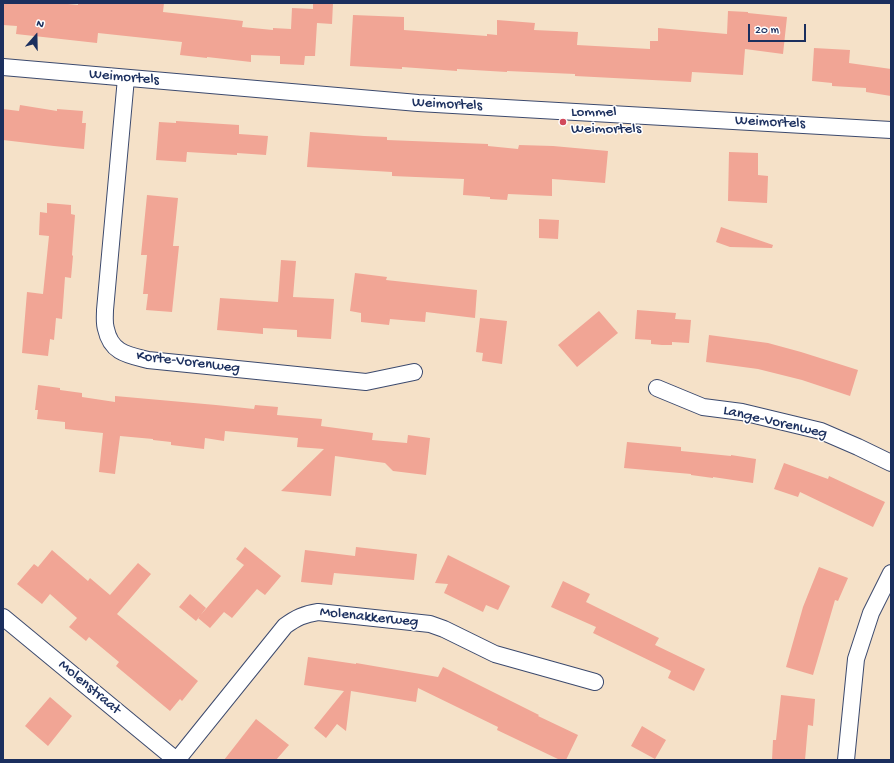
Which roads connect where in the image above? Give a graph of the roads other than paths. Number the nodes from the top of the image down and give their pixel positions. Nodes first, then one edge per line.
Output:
1 (3, 67) edge
2 (126, 78) junction
3 (891, 130) edge
4 (414, 372) dead end
5 (657, 388) dead end
6 (891, 463) edge
7 (891, 573) edge
8 (3, 617) edge
9 (595, 682) dead end
10 (176, 760) edge
11 (846, 760) edge

1 - 2 street, Weimortels
2 - 3 street, Weimortels
2 - 4 street, Korte-Vorenweg
5 - 6 street, Lange-Vorenweg
7 - 11 street
8 - 10 street, Molenstraat
9 - 10 street, Molenakkerweg

